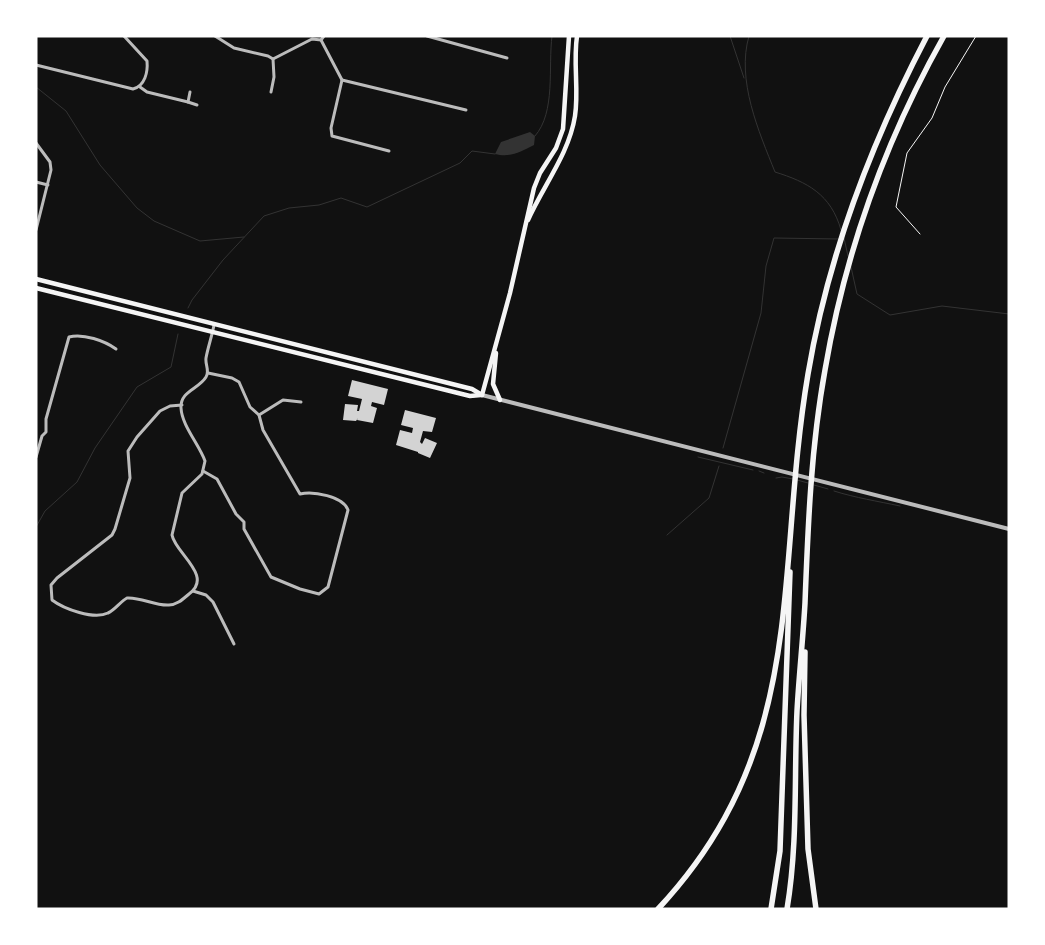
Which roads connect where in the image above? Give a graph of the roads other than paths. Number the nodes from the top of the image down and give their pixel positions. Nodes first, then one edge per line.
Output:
1 (124, 36) edge
2 (216, 36) edge
3 (427, 36) edge
4 (570, 36) edge
5 (577, 36) edge
6 (927, 36) edge
7 (944, 36) edge
8 (322, 38) edge
9 (507, 58) dead end
10 (273, 59) junction
11 (36, 65) edge
12 (342, 80) junction
13 (140, 87) junction
14 (190, 92) dead end
15 (271, 92) dead end
16 (188, 102) junction
17 (196, 105) dead end
18 (466, 110) dead end
19 (36, 143) edge
20 (389, 151) dead end
21 (36, 182) edge
22 (48, 185) junction
23 (525, 226) junction
24 (36, 230) edge
25 (36, 279) edge
26 (36, 288) edge
27 (214, 325) junction
28 (213, 333) junction
29 (256, 335) junction
30 (496, 344) junction
31 (259, 345) junction
32 (116, 349) dead end
33 (350, 359) junction
34 (348, 367) junction
35 (208, 373) junction
36 (482, 395) junction
37 (500, 400) junction
38 (301, 402) dead end
39 (182, 406) junction
40 (259, 415) junction
41 (36, 458) edge
42 (203, 471) junction
43 (1009, 529) edge
44 (790, 568) junction
45 (193, 592) junction
46 (803, 633) junction
47 (234, 644) dead end
48 (658, 909) edge
49 (771, 909) edge
50 (786, 909) edge
51 (816, 909) edge

1 - 13 street
2 - 10 street
3 - 9 street
4 - 23 main road
5 - 23 main road
6 - 44 highway
7 - 46 highway
8 - 10 street
8 - 12 street
10 - 15 street
11 - 13 street
12 - 18 street
12 - 20 street
13 - 16 street
14 - 16 street
16 - 17 street
19 - 22 street
21 - 22 street
22 - 24 street
23 - 30 main road
25 - 27 main road
26 - 28 main road
27 - 28 street
27 - 29 main road
28 - 31 main road
28 - 35 street
29 - 31 main road
29 - 33 main road
30 - 36 main road
30 - 37 main road
31 - 34 main road
32 - 41 street
33 - 34 main road
33 - 36 main road
34 - 36 main road
35 - 39 street
35 - 40 street
36 - 37 street
37 - 43 street
38 - 40 street
39 - 42 street
39 - 45 street
40 - 42 street
42 - 45 street
44 - 48 highway
44 - 49 highway
45 - 47 street
46 - 50 highway
46 - 51 highway

